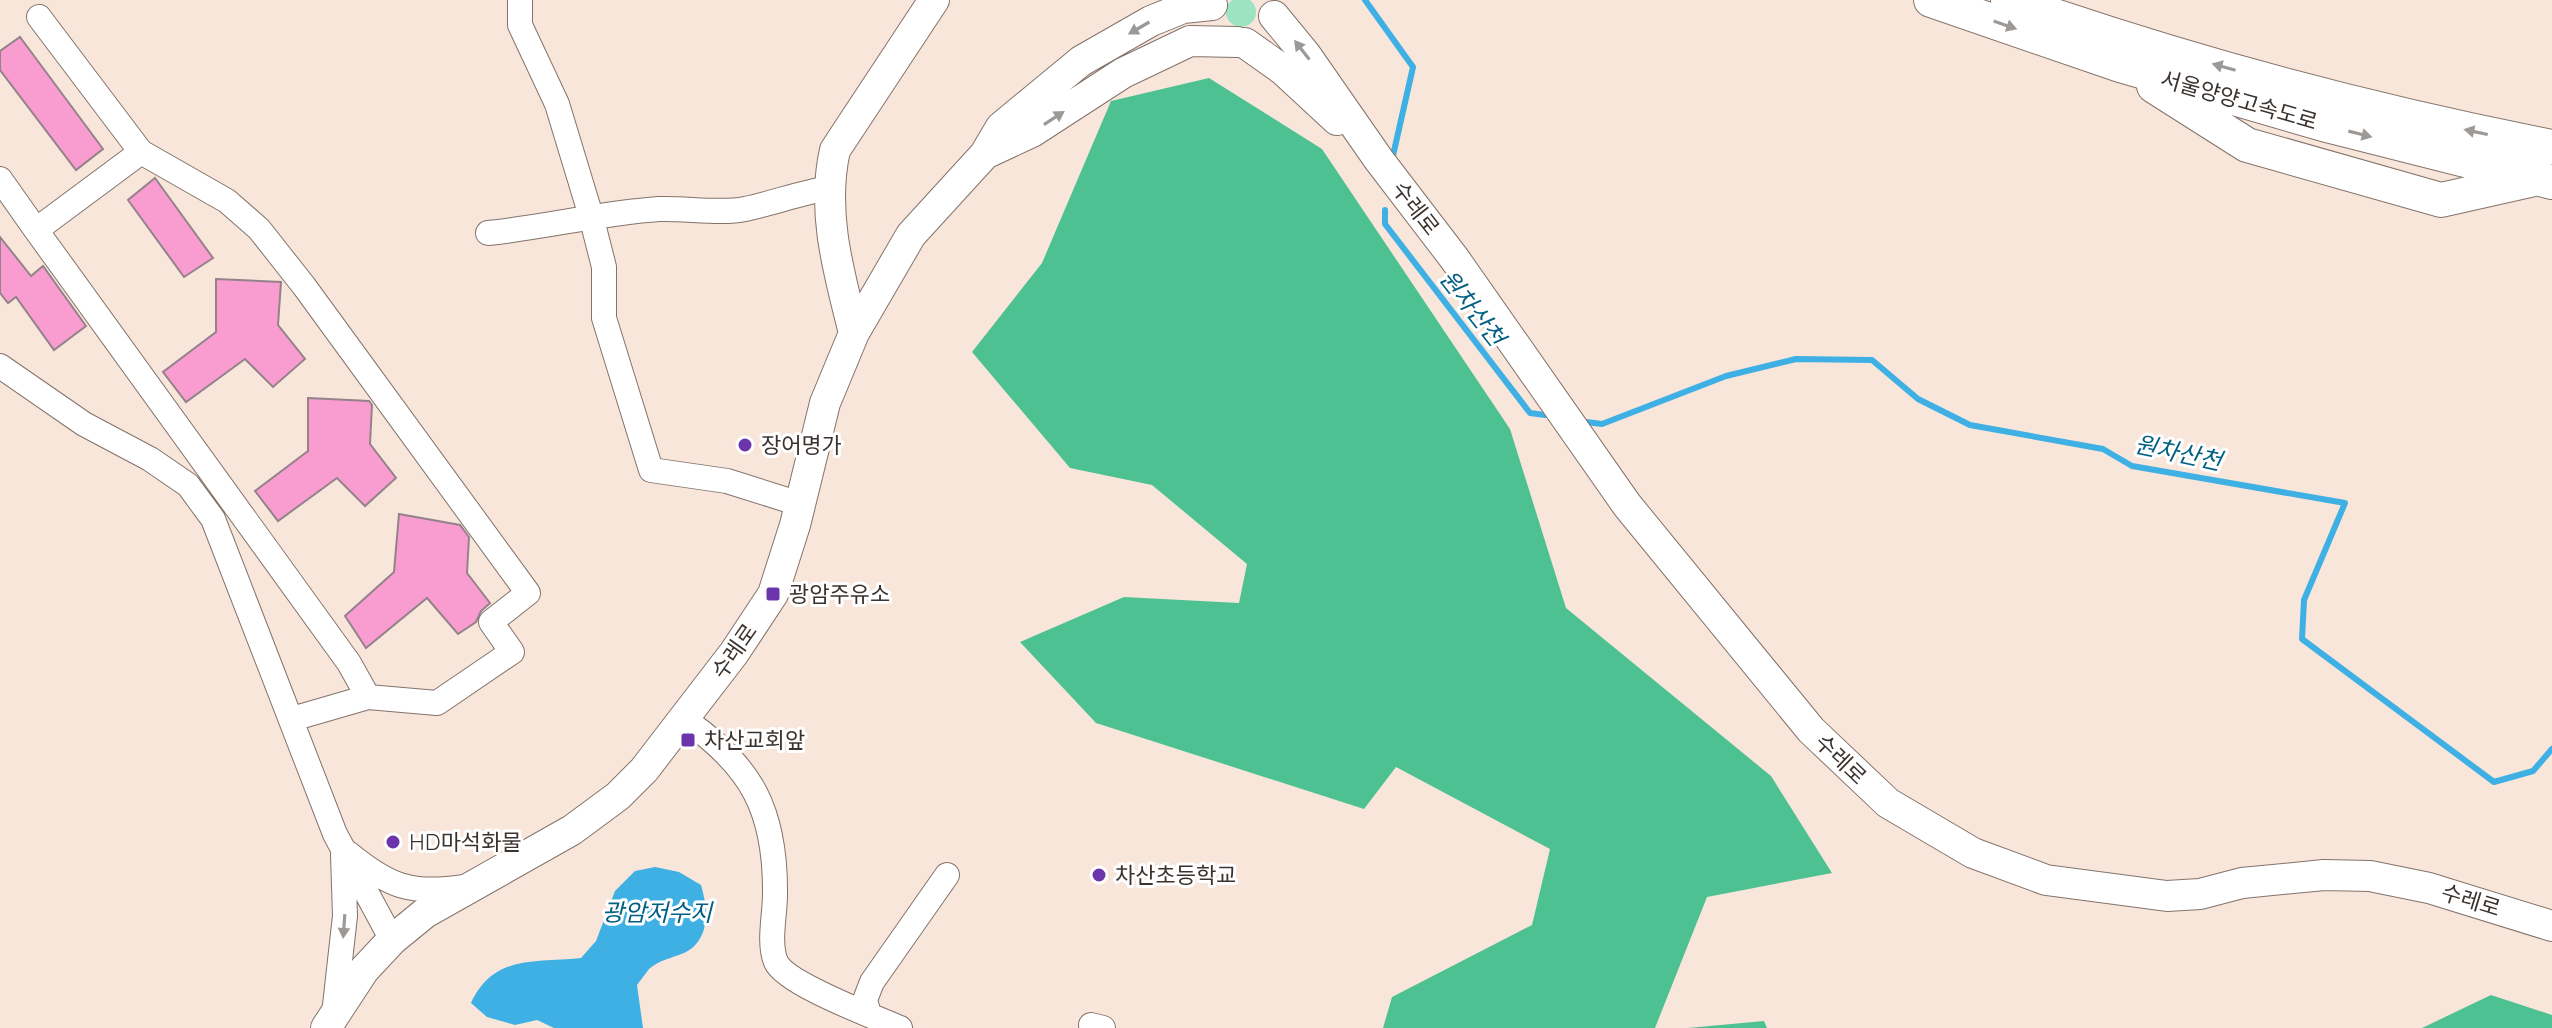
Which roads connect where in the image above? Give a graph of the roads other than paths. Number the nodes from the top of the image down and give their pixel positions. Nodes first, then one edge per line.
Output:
1 (520, 0) edge
2 (934, 0) edge
3 (1931, 0) edge
4 (2008, 0) edge
5 (1214, 2) edge
6 (1273, 8) edge
7 (39, 17) dead end
8 (1241, 42) junction
9 (2552, 147) edge
10 (141, 152) junction
11 (985, 154) junction
12 (1379, 160) junction
13 (0, 179) edge
14 (2544, 180) edge
15 (829, 188) junction
16 (591, 216) junction
17 (36, 230) junction
18 (488, 233) dead end
19 (854, 333) junction
20 (0, 366) edge
21 (800, 504) junction
22 (368, 697) junction
23 (292, 719) junction
24 (684, 719) junction
25 (343, 848) junction
26 (947, 875) dead end
27 (472, 885) junction
28 (2552, 926) edge
29 (392, 940) junction
30 (869, 1014) junction
31 (330, 1021) edge
32 (900, 1028) edge

1 - 16 street
2 - 15 main road
3 -> 14 highway, 서울양양고속도로
9 -> 4 highway, 서울양양고속도로
5 - 8 main road
5 -> 11 main road, 수레로
6 - 8 main road
12 -> 6 main road, 수레로
7 - 10 street
11 -> 8 main road, 수레로
8 - 12 main road, 수레로
10 - 17 street
10 - 22 street
11 - 19 main road, 수레로
12 - 28 main road, 수레로
13 - 17 street
15 - 16 street
15 - 19 main road
16 - 18 street
16 - 21 street
17 - 22 street
19 - 21 main road, 수레로
20 - 23 street
21 - 24 main road, 수레로
22 - 23 street
23 - 25 street
24 - 27 main road, 수레로
24 - 30 street
25 - 27 street
25 - 29 street
25 -> 31 street
26 - 30 street
27 - 29 main road, 수레로
29 - 31 main road, 수레로
30 - 32 street

